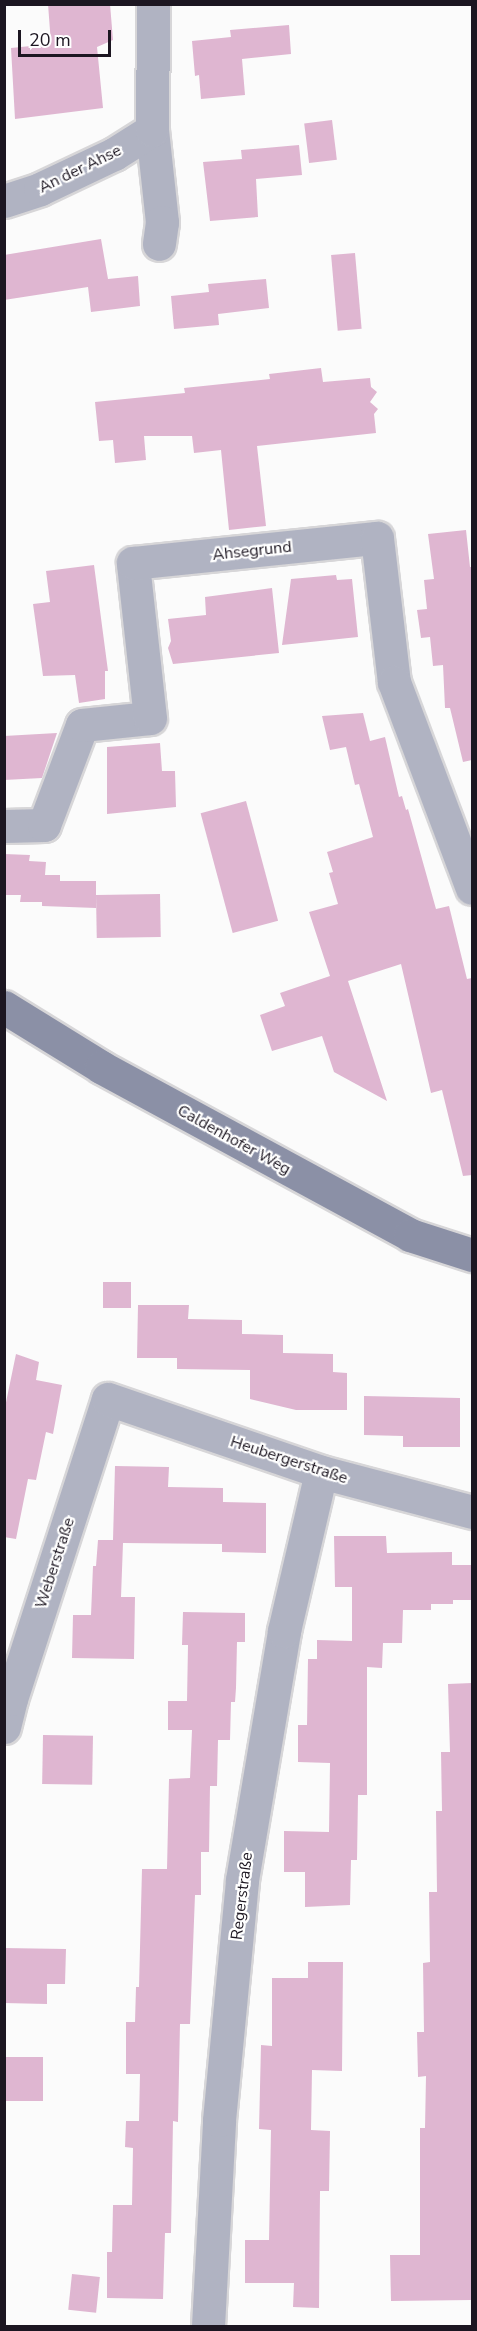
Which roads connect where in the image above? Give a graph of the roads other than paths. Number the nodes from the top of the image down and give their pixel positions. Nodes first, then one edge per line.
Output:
1 (153, 4) edge
2 (152, 130) junction
3 (4, 201) edge
4 (159, 244) dead end
5 (4, 826) edge
6 (472, 888) edge
7 (4, 1007) edge
8 (472, 1255) edge
9 (108, 1399) joint
10 (321, 1472) junction
11 (472, 1512) edge
12 (4, 1727) edge
13 (208, 2326) edge

1 - 2 street
2 - 3 street, An der Ahse
2 - 4 street
5 - 6 street, Ahsegrund
7 - 8 main road, Caldenhofer Weg
9 - 10 street, Heubergerstraße
9 - 12 street, Weberstraße
10 - 11 street, Heubergerstraße
10 - 13 street, Regerstraße

